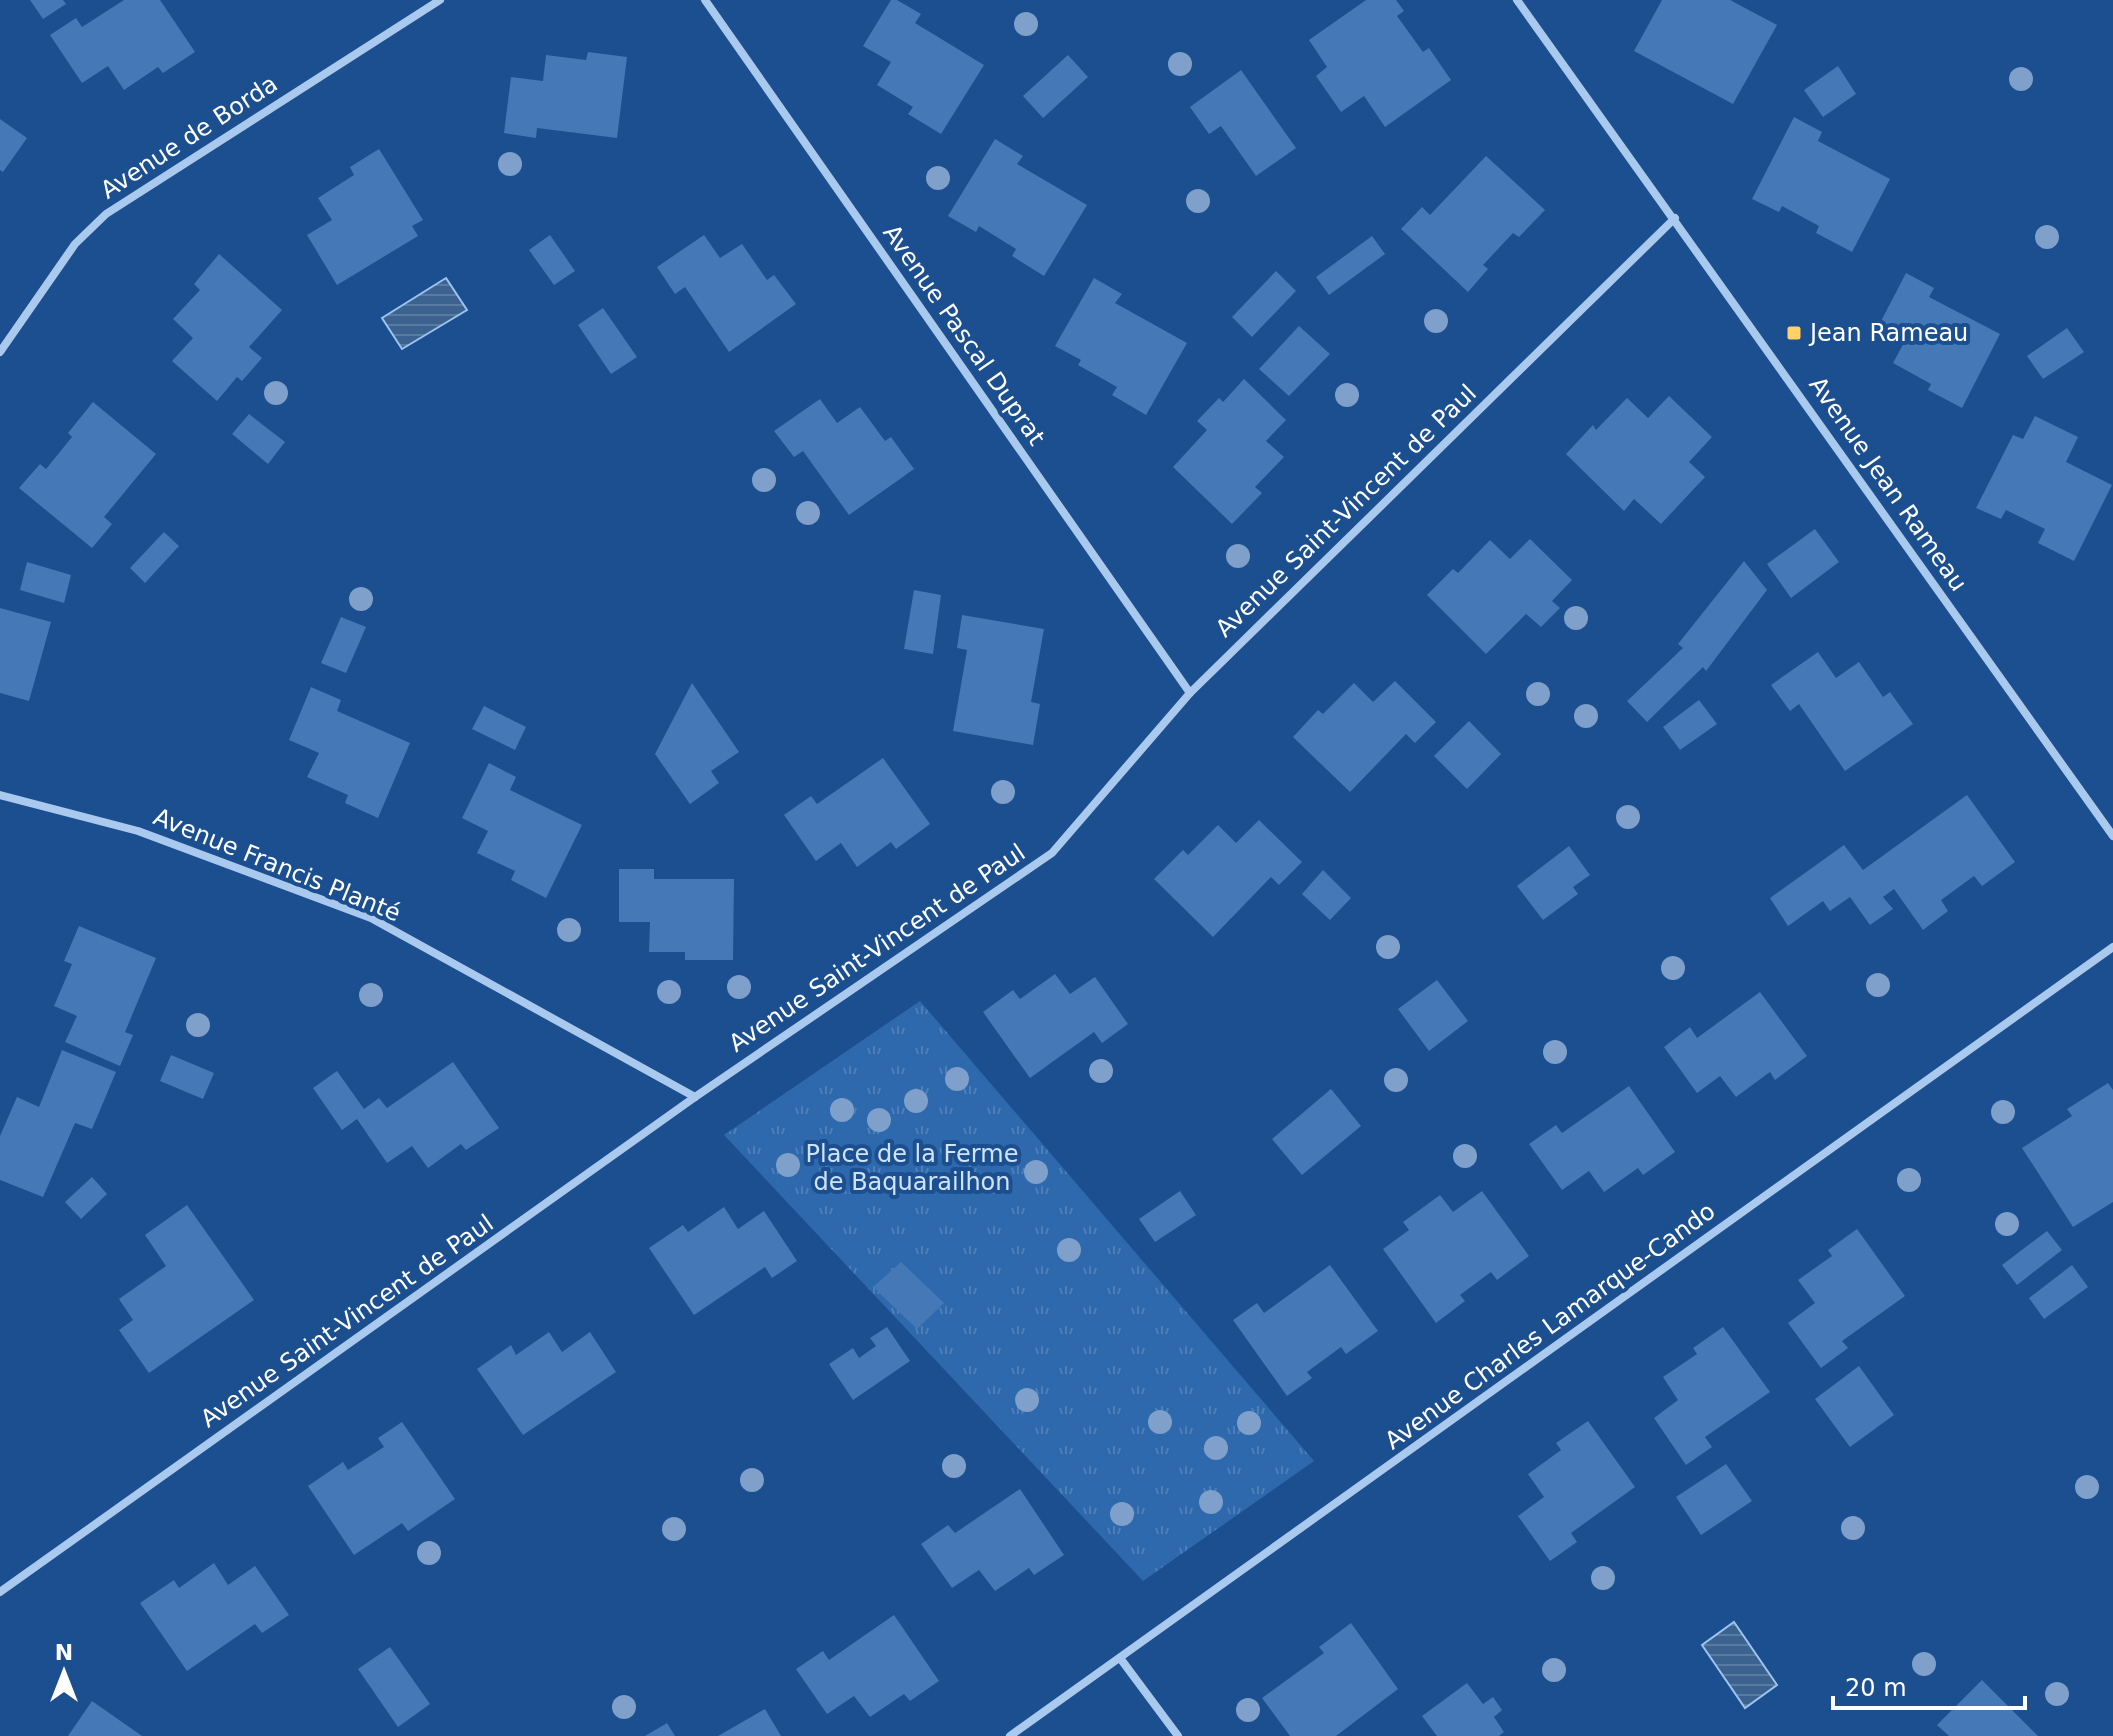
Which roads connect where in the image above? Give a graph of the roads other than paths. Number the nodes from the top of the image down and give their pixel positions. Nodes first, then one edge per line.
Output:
1 (440, 0) edge
2 (705, 0) edge
3 (1517, 0) edge
4 (1675, 218) junction
5 (0, 352) edge
6 (1190, 693) junction
7 (0, 795) edge
8 (2113, 836) edge
9 (2113, 947) edge
10 (695, 1097) junction
11 (0, 1592) edge
12 (1120, 1658) junction
13 (1010, 1736) edge
14 (1178, 1736) edge

1 - 5 street, Avenue de Borda
2 - 6 street, Avenue Pascal Duprat
3 - 4 street, Avenue Jean Rameau
4 - 6 street, Avenue Saint-Vincent de Paul
4 - 8 street, Avenue Jean Rameau
6 - 10 street, Avenue Saint-Vincent de Paul
7 - 10 street, Avenue Francis Planté
9 - 12 street, Avenue Charles Lamarque-Cando
10 - 11 street, Avenue Saint-Vincent de Paul
12 - 13 street, Avenue Charles Lamarque-Cando
12 - 14 street

